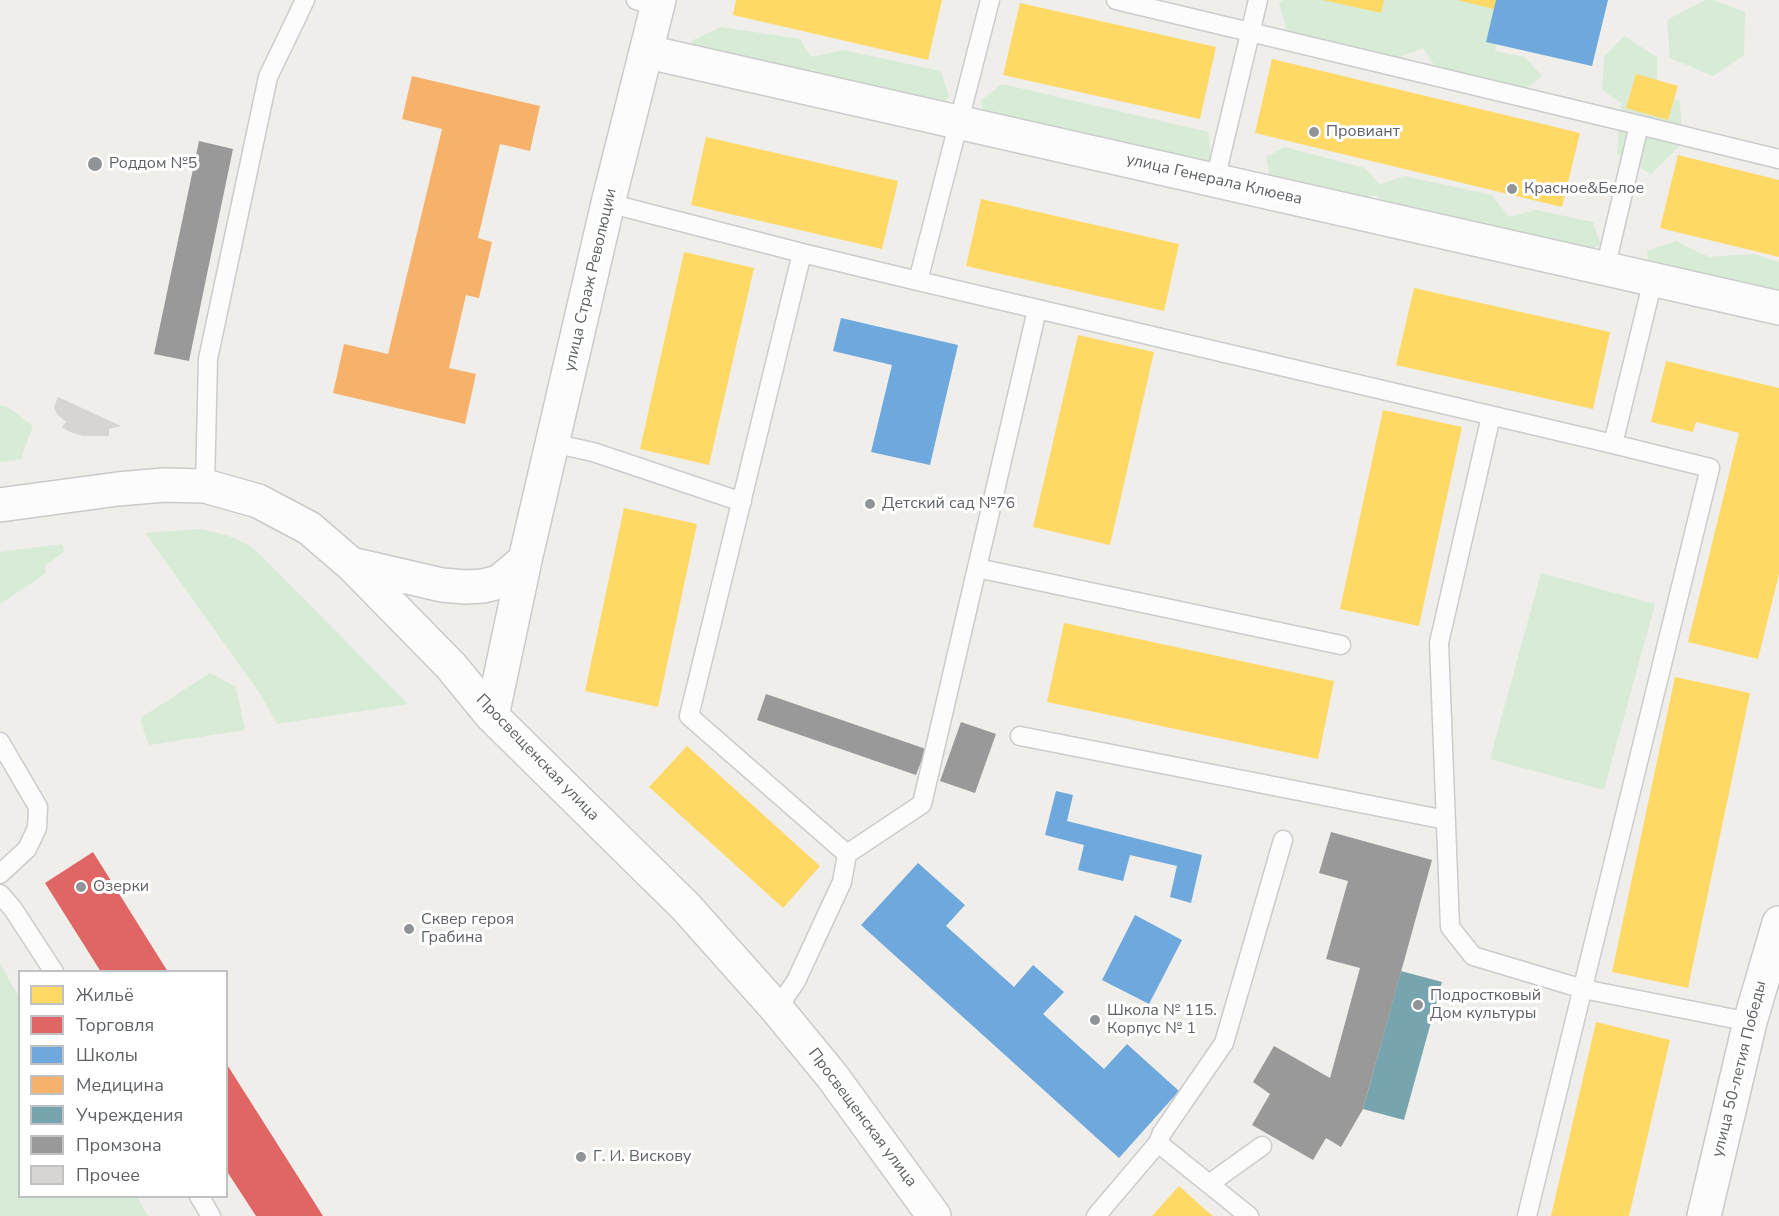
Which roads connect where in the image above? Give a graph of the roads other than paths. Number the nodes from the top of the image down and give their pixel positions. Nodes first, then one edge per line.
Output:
1 (305, 0) edge
2 (990, 0) edge
3 (1116, 0) edge
4 (1258, 0) edge
5 (651, 2) edge
6 (1250, 32) junction
7 (648, 52) junction
8 (959, 122) junction
9 (1639, 125) junction
10 (1779, 159) edge
11 (1215, 180) junction
12 (608, 203) junction
13 (802, 253) junction
14 (1605, 269) junction
15 (1653, 280) junction
16 (918, 281) junction
17 (1779, 308) edge
18 (1037, 310) junction
19 (1491, 416) junction
20 (552, 443) junction
21 (1613, 444) junction
22 (205, 486) junction
23 (742, 502) junction
24 (0, 505) edge
25 (525, 560) junction
26 (351, 564) junction
27 (977, 568) junction
28 (1341, 645) dead end
29 (492, 716) junction
30 (1020, 736) dead end
31 (0, 741) edge
32 (1446, 820) junction
33 (1283, 840) dead end
34 (847, 854) junction
35 (0, 874) edge
36 (0, 894) edge
37 (1779, 923) edge
38 (53, 970) edge
39 (1583, 989) junction
40 (777, 1009) junction
41 (1750, 1022) junction
42 (1158, 1143) junction
43 (1262, 1146) dead end
44 (1209, 1184) junction
45 (200, 1198) edge
46 (211, 1216) edge
47 (934, 1216) edge
48 (1096, 1216) edge
49 (1249, 1216) edge
50 (1527, 1216) edge
51 (1704, 1216) edge

1 - 22 lane
2 - 8 lane
3 - 6 lane
4 - 6 lane
5 - 7 street, улица Страж Революции
6 - 9 lane
6 - 11 lane
7 - 8 street, улица Генерала Клюева
7 - 12 street, улица Страж Революции
8 - 11 street, улица Генерала Клюева
8 - 16 lane
9 - 10 lane
9 - 14 lane
11 - 14 street, улица Генерала Клюева
12 - 13 lane
12 - 20 street, улица Страж Революции
13 - 16 lane
13 - 23 lane
14 - 15 street, улица Генерала Клюева
15 - 17 street, улица Генерала Клюева
15 - 21 lane
16 - 18 lane
18 - 19 lane
18 - 27 lane
19 - 21 lane
19 - 32 lane
20 - 23 lane
20 - 25 street, улица Страж Революции
21 - 39 lane
22 - 24 street, Просвещенская улица
22 - 26 street, Просвещенская улица
23 - 34 lane
25 - 26 street
25 - 29 street, улица Страж Революции
26 - 29 street, Просвещенская улица
27 - 28 lane
27 - 34 lane
29 - 40 street, Просвещенская улица
30 - 32 lane
31 - 35 lane
32 - 39 lane
33 - 42 lane
34 - 40 lane
36 - 38 lane
37 - 41 street, улица 50-летия Победы
39 - 41 lane
39 - 50 lane
40 - 47 street, Просвещенская улица
41 - 51 street, улица 50-летия Победы
42 - 44 lane
42 - 48 lane
43 - 44 lane
44 - 49 lane
45 - 46 lane

